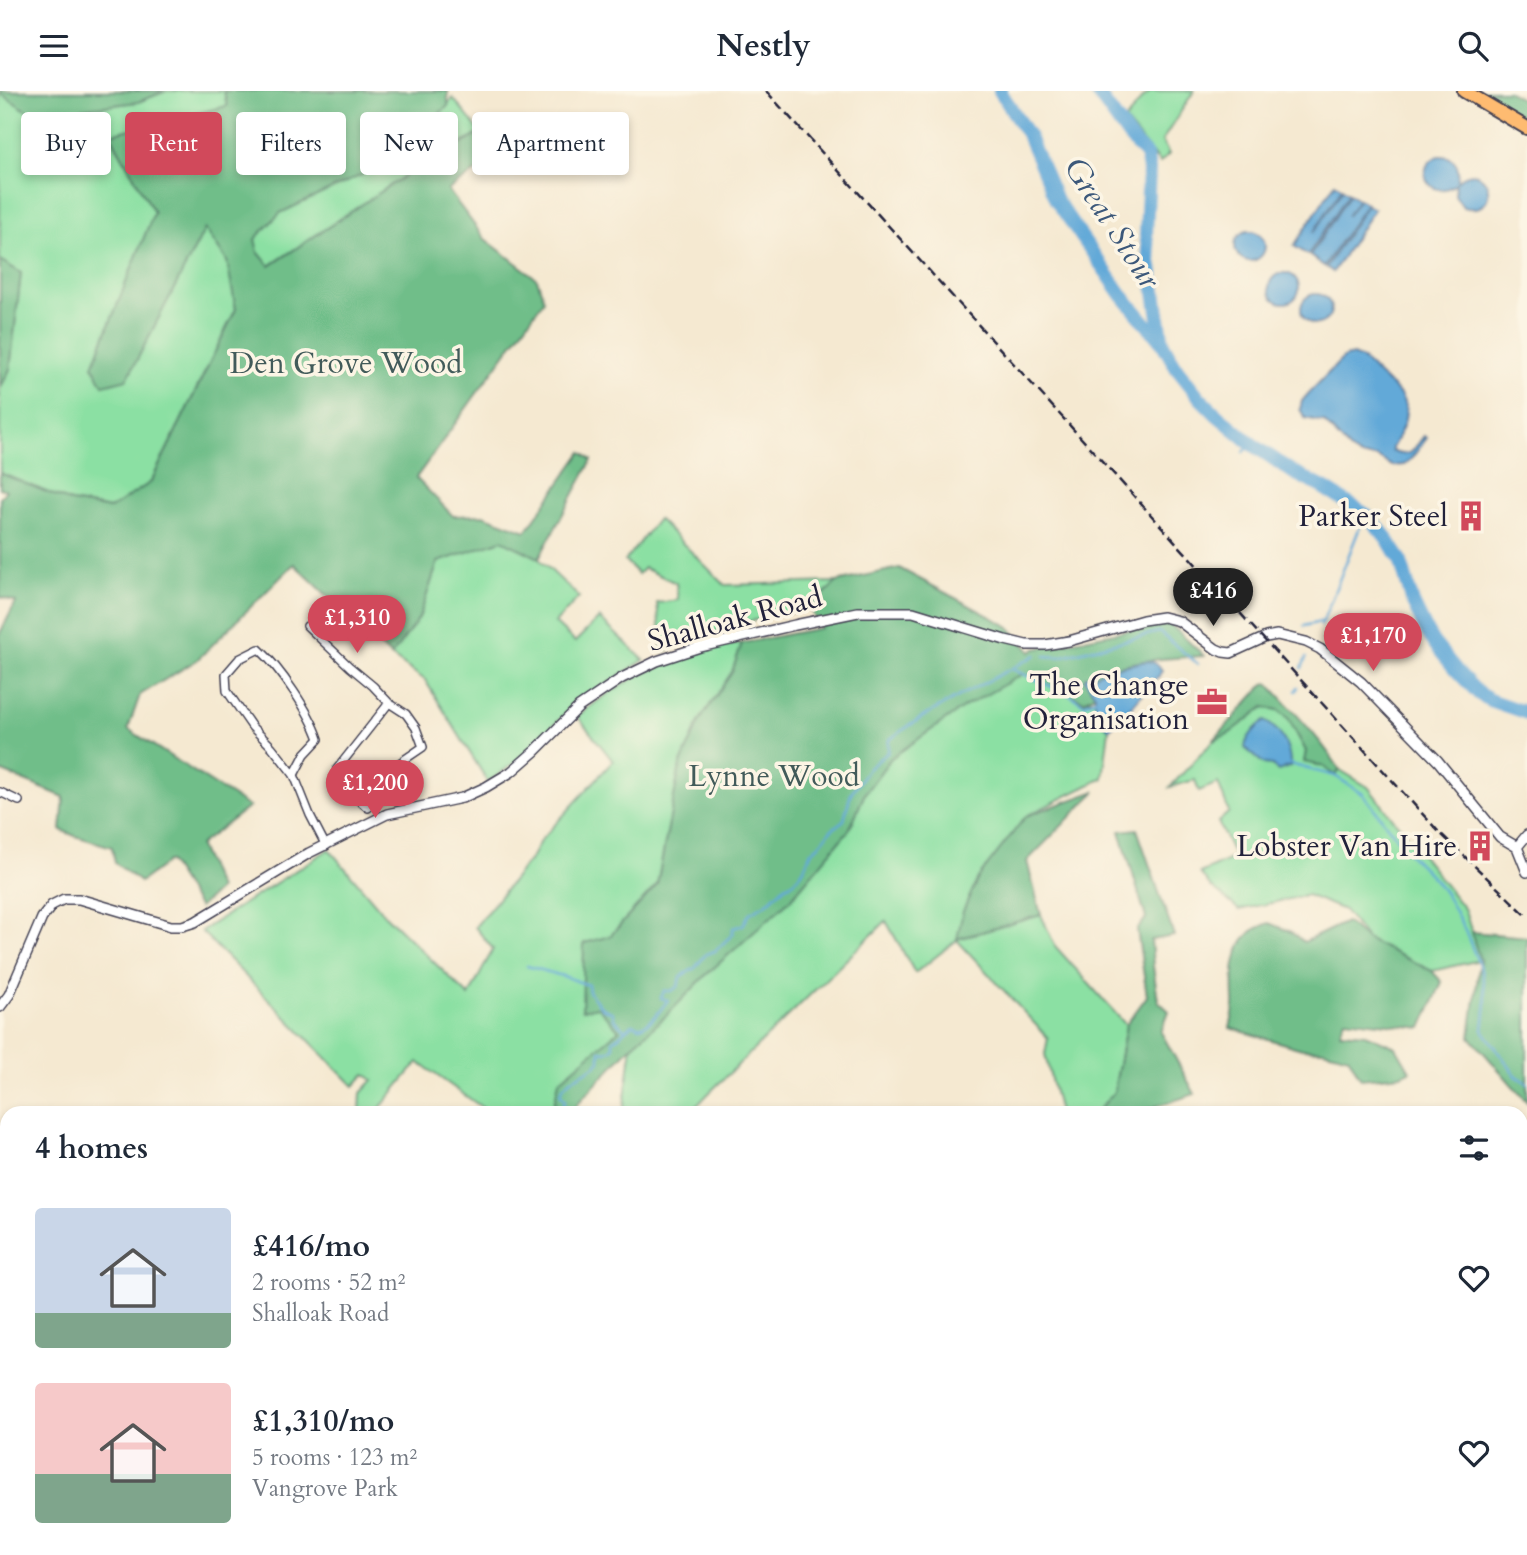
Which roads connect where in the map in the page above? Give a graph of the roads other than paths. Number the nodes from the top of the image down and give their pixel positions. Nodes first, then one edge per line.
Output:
1 (1464, 91) edge
2 (1527, 128) edge
3 (307, 626) dead end
4 (389, 703) junction
5 (294, 775) junction
6 (0, 793) edge
7 (19, 801) dead end
8 (368, 808) junction
9 (370, 823) junction
10 (1527, 835) edge
11 (326, 846) junction
12 (1517, 847) junction
13 (1527, 872) edge
14 (0, 1007) edge

1 - 2 highway
3 - 4 street
4 - 8 street
4 - 8 street
5 - 5 street
5 - 11 street
6 - 7 street
8 - 9 street
9 - 11 street, Shalloak Road
9 - 12 street, Shalloak Road
10 - 12 street
11 - 14 street, Shalloak Road
12 - 13 street

